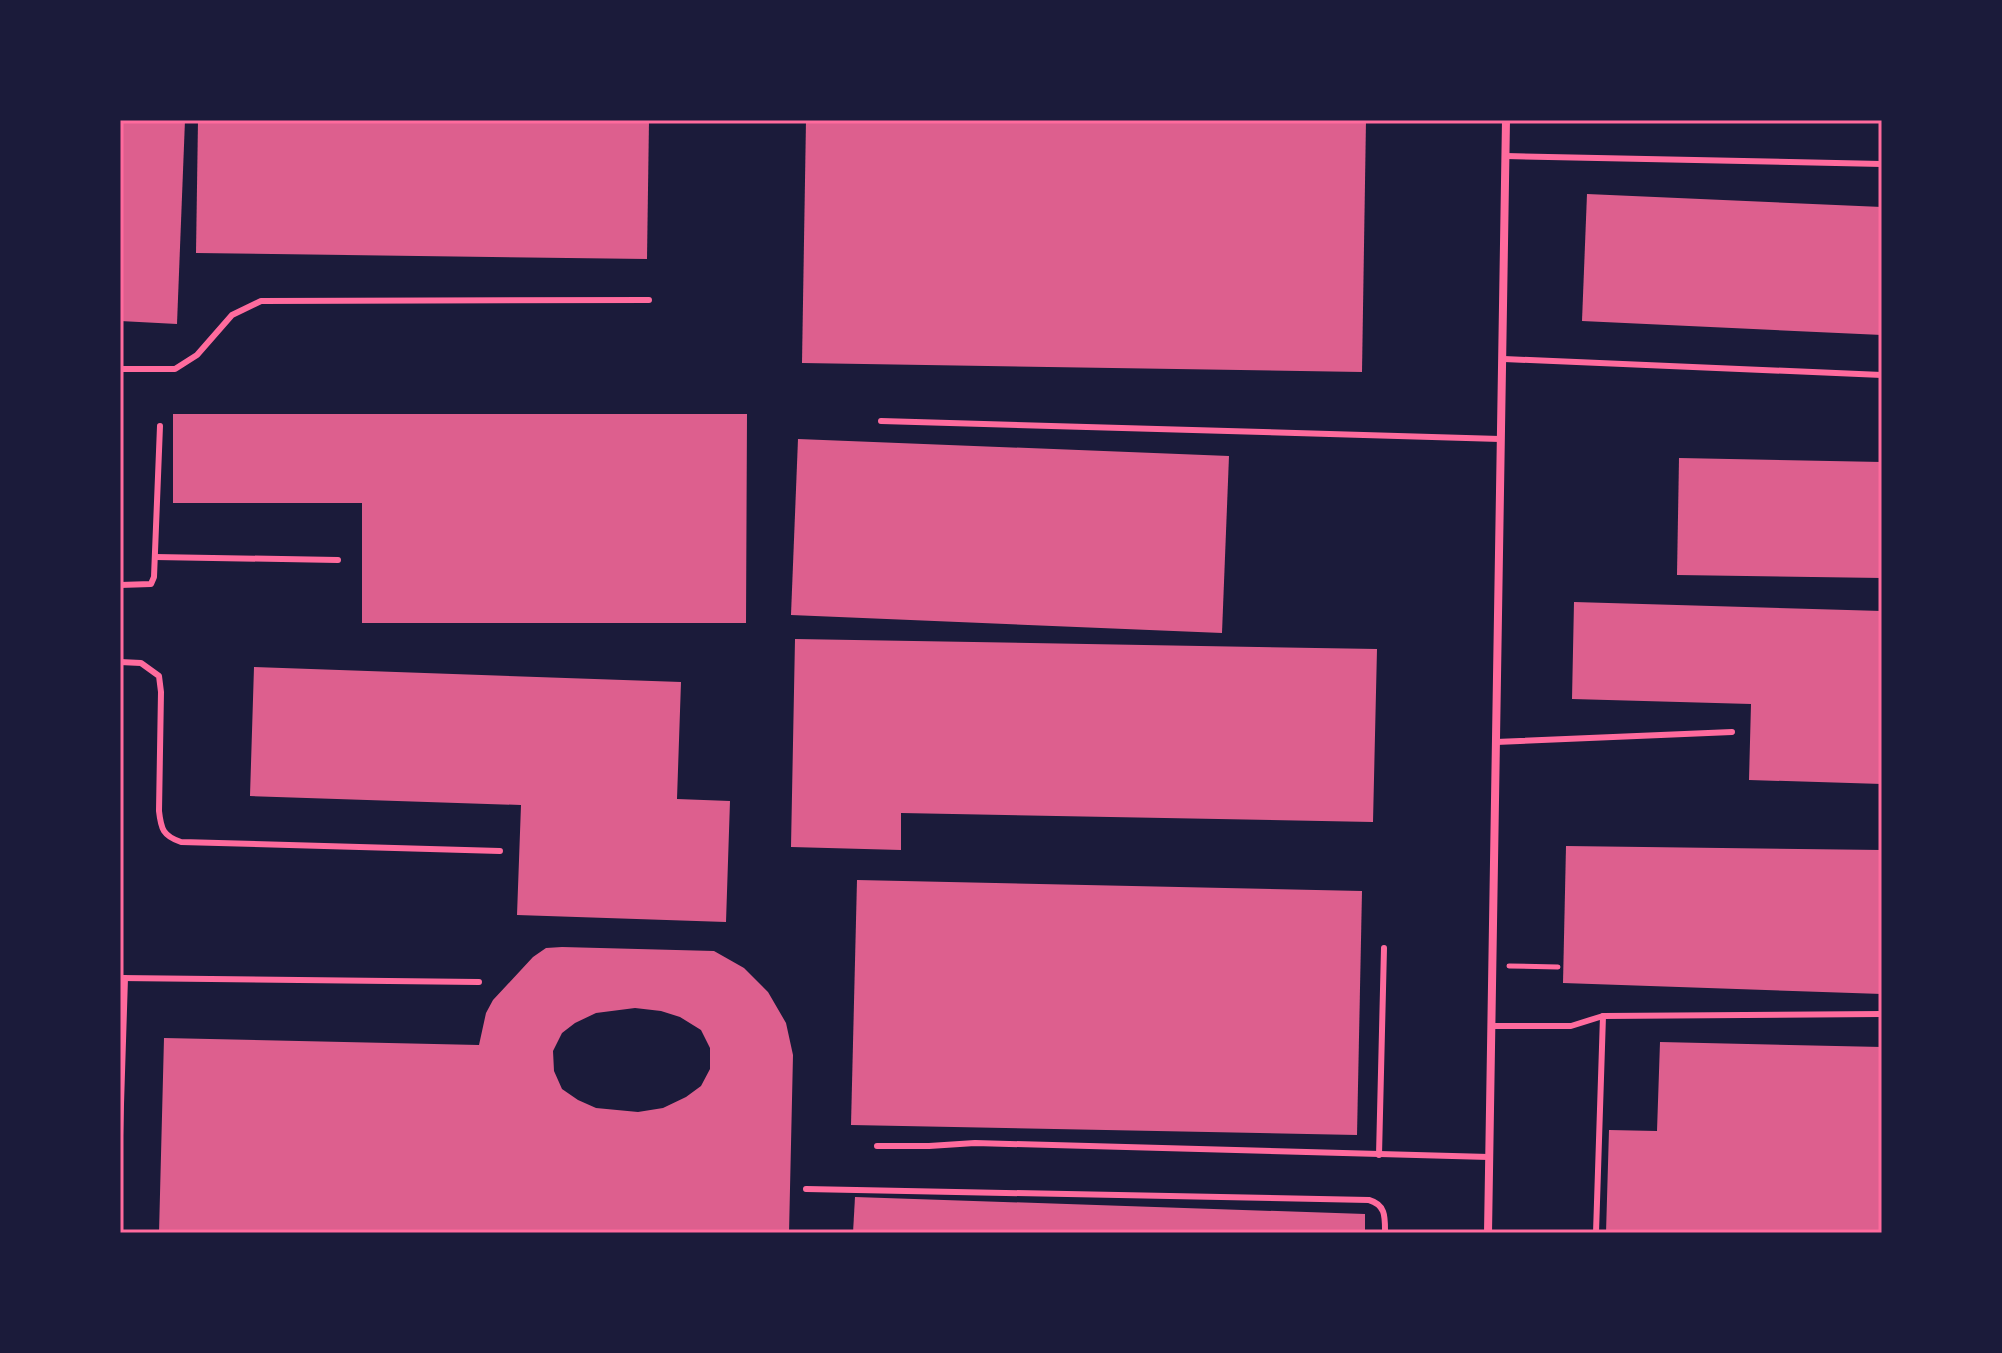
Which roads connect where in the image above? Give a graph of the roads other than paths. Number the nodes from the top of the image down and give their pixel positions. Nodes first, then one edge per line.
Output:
1 (1506, 120) edge
2 (1506, 156) junction
3 (1882, 164) edge
4 (649, 300) dead end
5 (1504, 359) junction
6 (120, 369) edge
7 (1882, 375) edge
8 (881, 421) dead end
9 (160, 426) dead end
10 (1500, 439) junction
11 (155, 557) junction
12 (338, 560) dead end
13 (120, 585) edge
14 (120, 662) edge
15 (1732, 732) dead end
16 (1496, 742) junction
17 (500, 851) dead end
18 (1384, 948) dead end
19 (122, 978) edge
20 (479, 982) dead end
21 (1882, 1014) edge
22 (1603, 1016) junction
23 (1491, 1026) junction
24 (120, 1136) edge
25 (877, 1146) dead end
26 (1379, 1155) junction
27 (1489, 1157) junction
28 (806, 1189) dead end
29 (1385, 1233) edge
30 (1488, 1233) edge
31 (1596, 1233) edge

1 - 2 street
2 - 3 lane
2 - 5 street
4 - 6 lane
5 - 7 lane
5 - 10 street
8 - 10 lane
9 - 11 lane
10 - 16 street
11 - 12 lane
11 - 13 lane
14 - 17 lane
15 - 16 lane
16 - 23 street
18 - 26 lane
19 - 20 lane
19 - 24 lane
21 - 22 lane
22 - 23 lane
22 - 31 lane
23 - 27 street
25 - 26 lane
26 - 27 lane
27 - 30 street
28 - 29 lane

